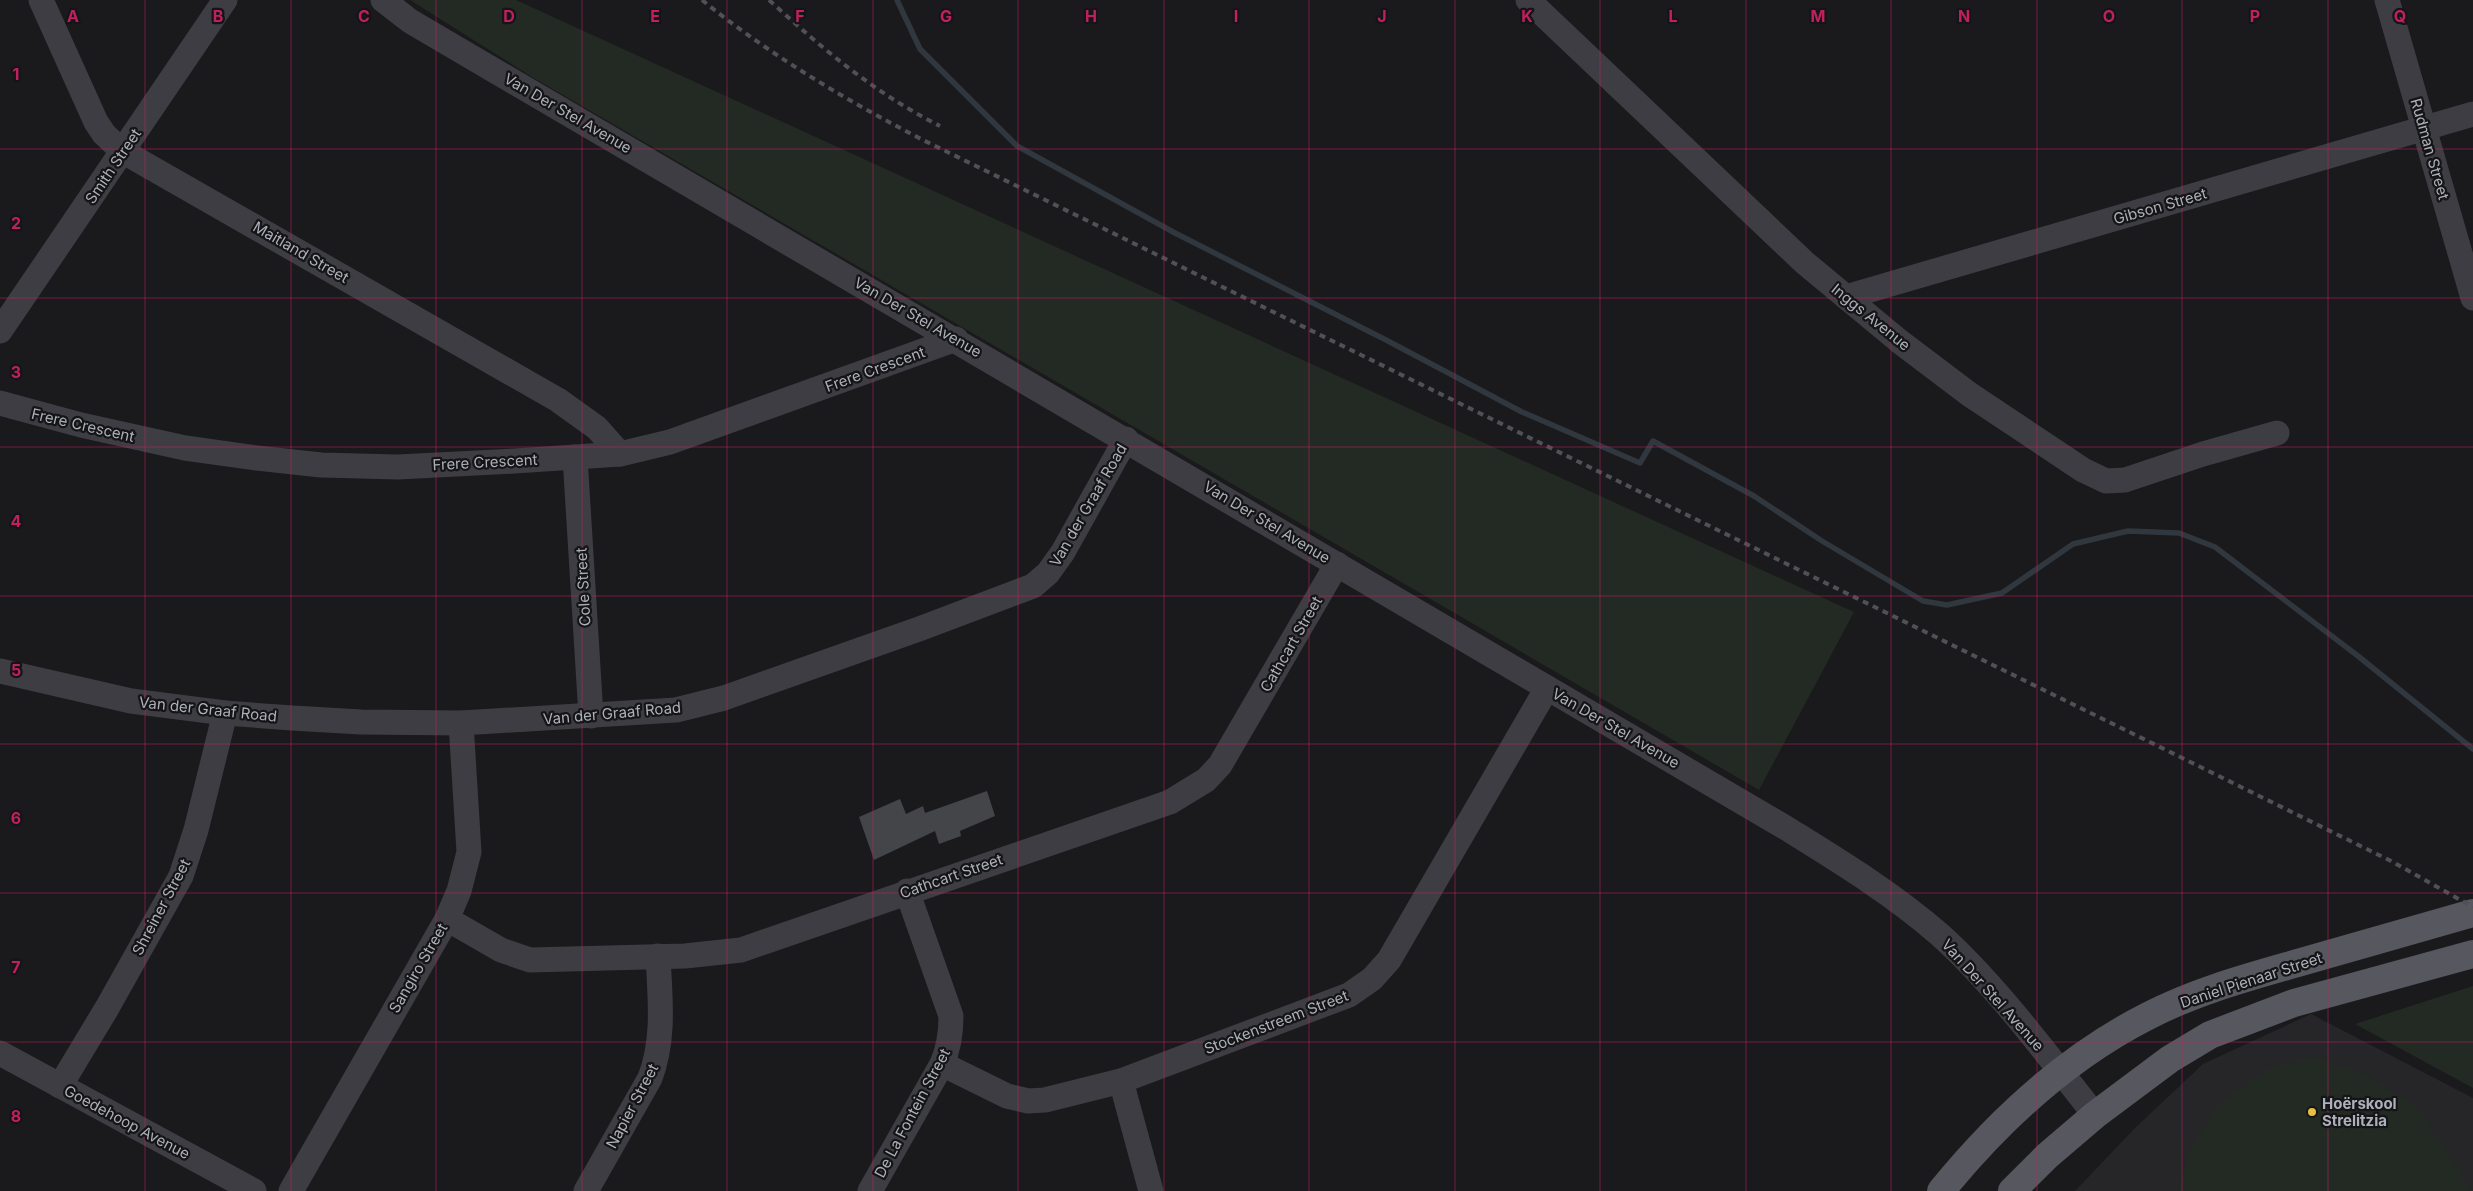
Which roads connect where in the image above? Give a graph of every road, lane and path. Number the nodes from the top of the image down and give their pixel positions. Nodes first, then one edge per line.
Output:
1 (41, 0) edge
2 (225, 0) edge
3 (383, 0) edge
4 (1528, 0) edge
5 (2387, 0) edge
6 (2473, 114) edge
7 (2424, 128) junction
8 (122, 151) junction
9 (1846, 297) junction
10 (2473, 298) edge
11 (0, 331) edge
12 (956, 339) junction
13 (0, 403) edge
14 (2278, 433) dead end
15 (1126, 439) junction
16 (620, 454) junction
17 (575, 457) junction
18 (1337, 564) junction
19 (0, 671) edge
20 (1547, 688) junction
21 (225, 713) junction
22 (591, 716) junction
23 (462, 723) junction
24 (907, 891) junction
25 (2473, 913) edge
26 (447, 919) junction
27 (2473, 954) edge
28 (658, 956) junction
29 (0, 1053) edge
30 (942, 1064) junction
31 (2061, 1072) junction
32 (1121, 1081) junction
33 (60, 1086) junction
34 (2095, 1115) junction
35 (254, 1191) edge
36 (291, 1191) edge
37 (586, 1191) edge
38 (870, 1191) edge
39 (1151, 1191) edge
40 (1941, 1191) edge
41 (2012, 1191) edge

1 - 8 street, Maitland Street
2 - 8 street, Smith Street
3 - 12 street, Van Der Stel Avenue
4 - 9 street, Inggs Avenue
5 - 7 street, Rudman Street
6 - 7 street, Gibson Street
7 - 9 street, Gibson Street
7 - 10 street, Rudman Street
8 - 11 street, Smith Street
8 - 16 street, Maitland Street
9 - 14 street, Inggs Avenue
12 - 15 street, Van Der Stel Avenue
12 - 16 street, Frere Crescent
13 - 17 street, Frere Crescent
15 - 18 street, Van Der Stel Avenue
15 - 22 street, Van der Graaf Road
16 - 17 street, Frere Crescent
17 - 22 street, Cole Street
18 - 20 street, Van Der Stel Avenue
18 - 24 street, Cathcart Street
19 - 21 street, Van der Graaf Road
20 - 31 street, Van Der Stel Avenue
20 - 32 street, Stockenstreem Street
21 - 23 street, Van der Graaf Road
21 - 33 street, Shreiner Street
22 - 23 street, Van der Graaf Road
23 - 26 street, Sangiro Street
24 - 28 street, Cathcart Street
24 - 30 street, De La Fontein Street
25 - 31 main road, Daniel Pienaar Street
26 - 28 street, Cathcart Street
26 - 36 street, Sangiro Street
27 - 34 main road
28 - 37 street, Napier Street
29 - 33 street, Goedehoop Avenue
30 - 32 street, Stockenstreem Street
30 - 38 street, De La Fontein Street
31 - 34 street, Van Der Stel Avenue
31 - 40 main road, Daniel Pienaar Street
32 - 39 street
33 - 35 street, Goedehoop Avenue
34 - 41 main road

